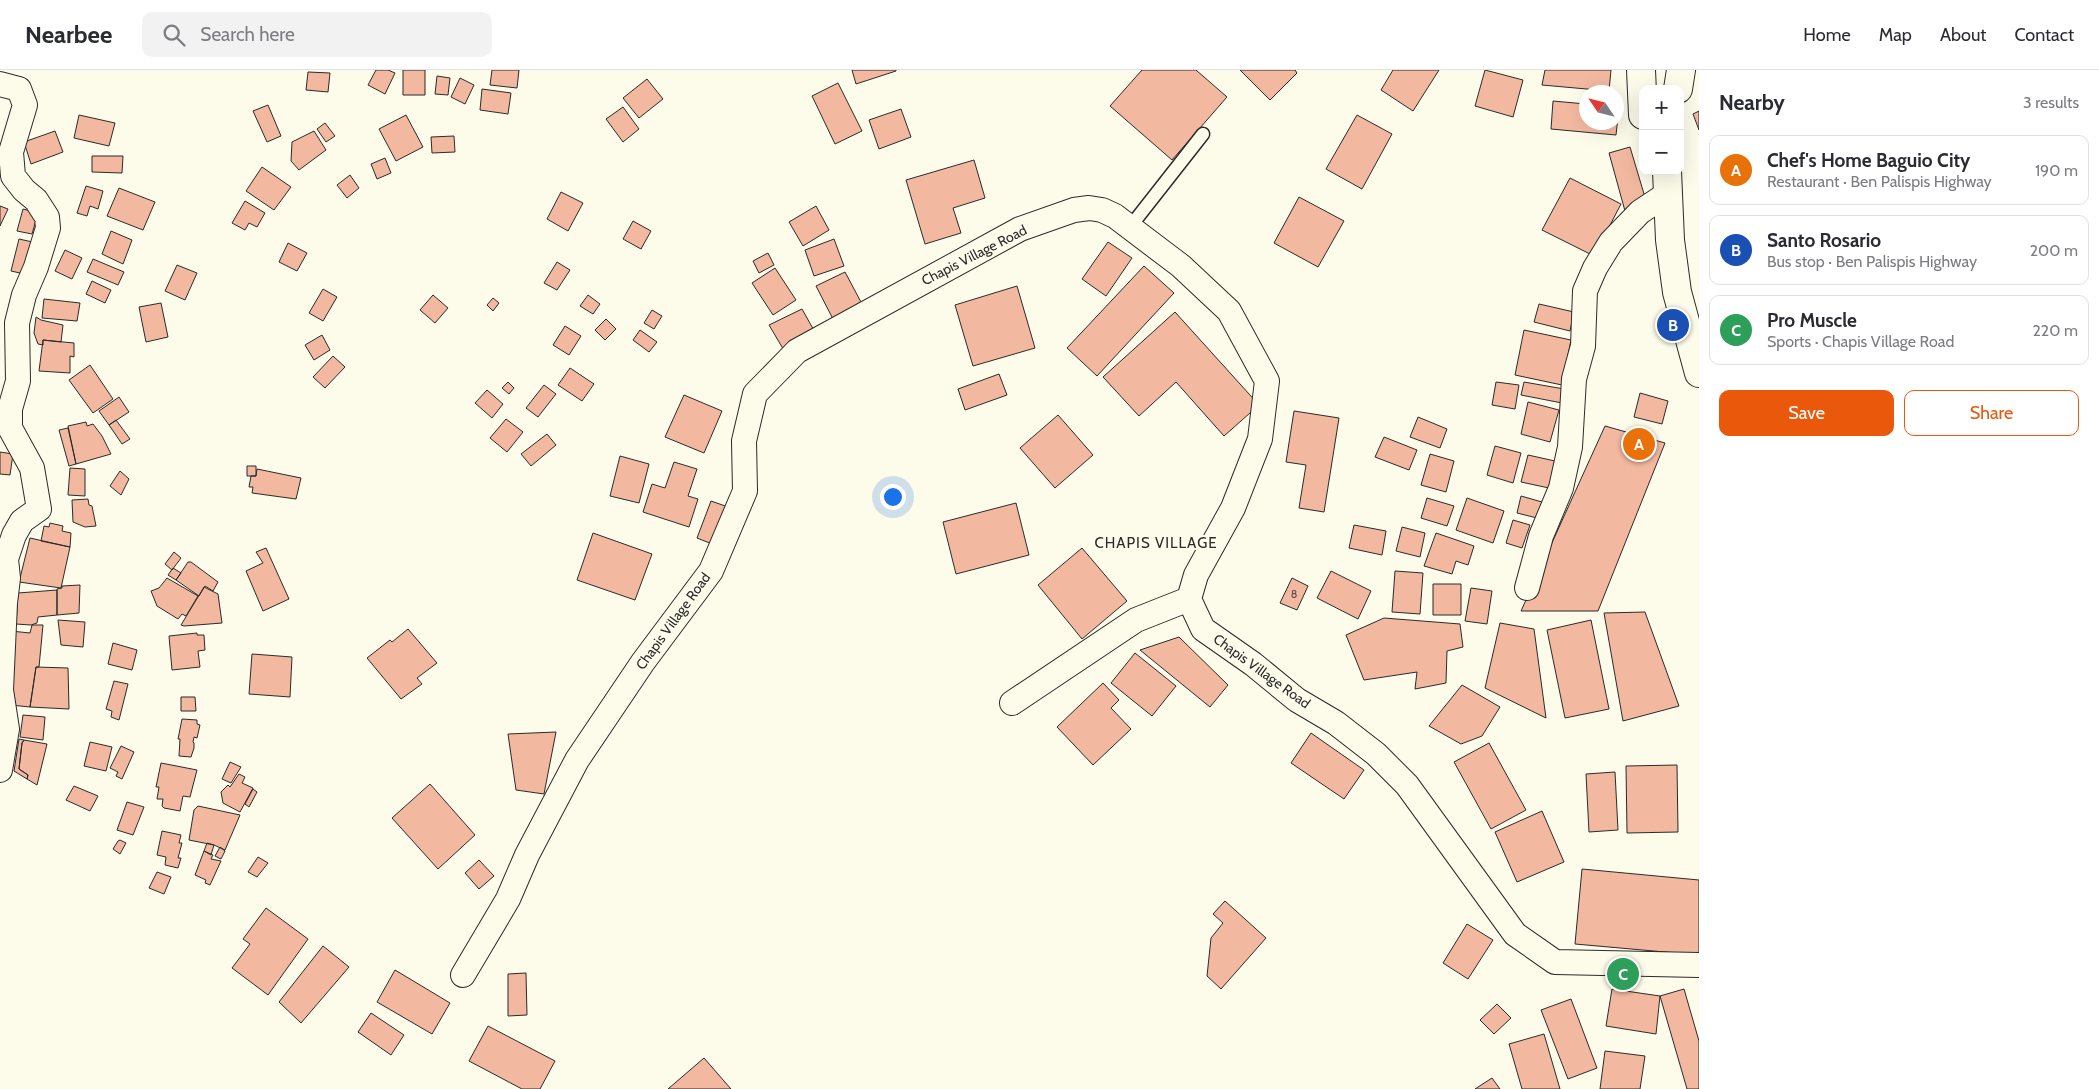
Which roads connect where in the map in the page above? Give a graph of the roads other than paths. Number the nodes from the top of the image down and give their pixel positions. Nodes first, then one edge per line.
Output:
1 (1641, 70) edge
2 (1681, 70) edge
3 (0, 84) edge
4 (1642, 85) edge
5 (1679, 85) edge
6 (1203, 134) dead end
7 (1667, 183) edge
8 (1130, 227) junction
9 (1699, 373) edge
10 (7, 534) edge
11 (1527, 588) dead end
12 (1189, 599) junction
13 (2, 602) edge
14 (1012, 703) dead end
15 (0, 770) edge
16 (1699, 965) edge
17 (463, 975) dead end

1 - 4 main road
2 - 5 main road
3 - 10 street
6 - 8 lane
7 - 9 main road
7 - 11 street
8 - 12 street, Chapis Village Road
8 - 17 street, Chapis Village Road
10 - 13 street
12 - 14 street
12 - 16 street, Chapis Village Road
13 - 15 street

